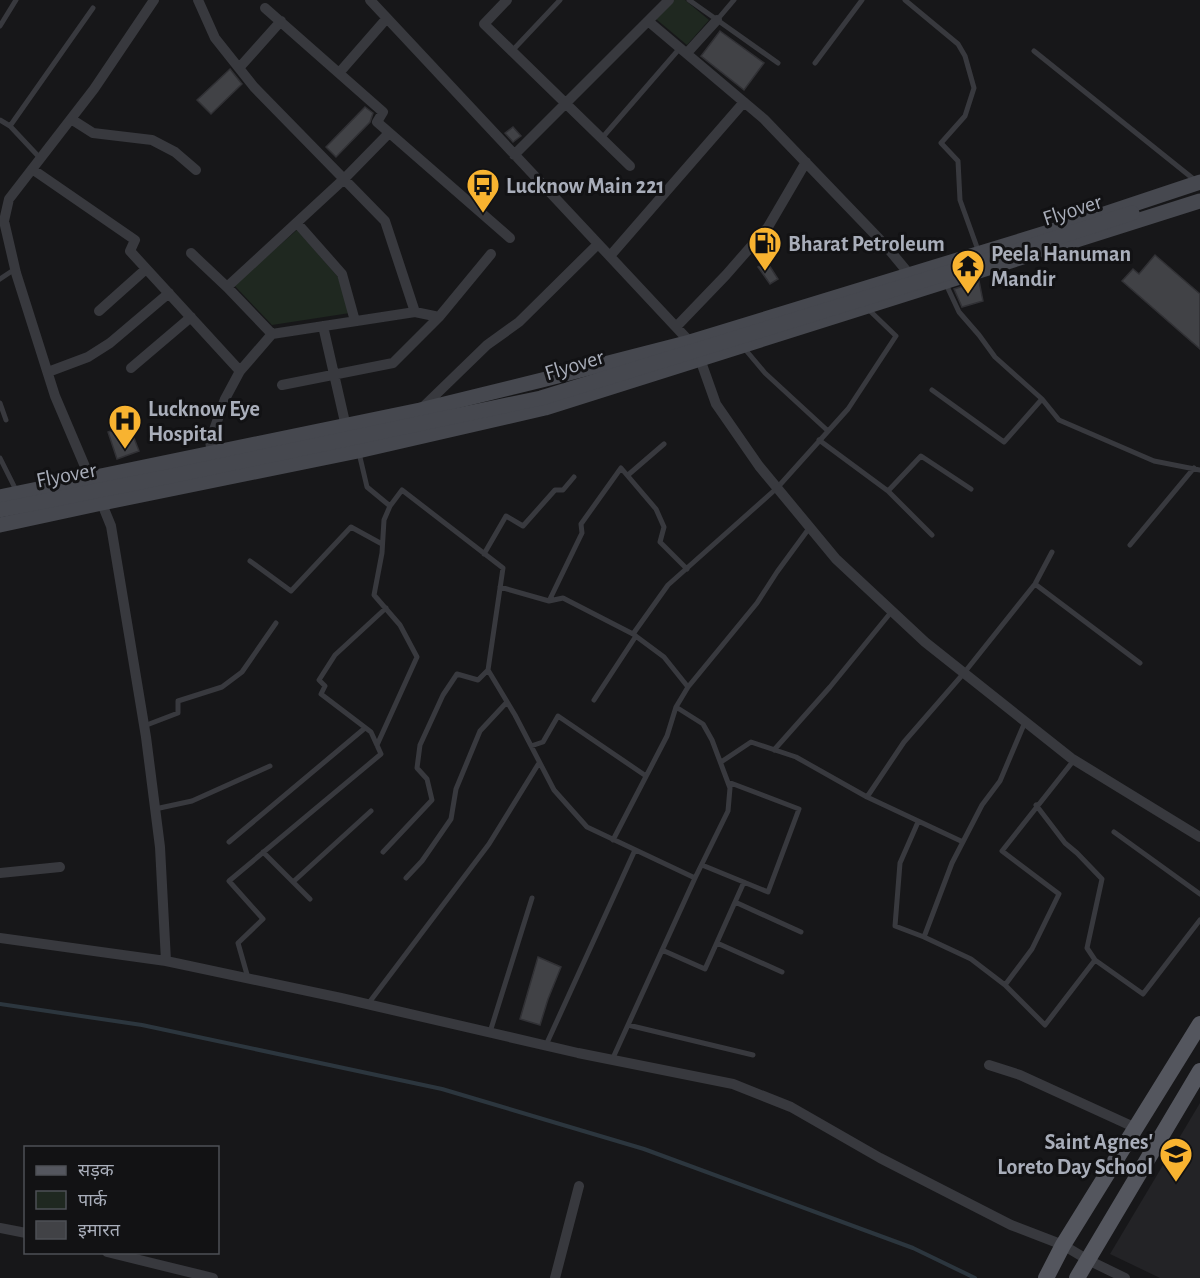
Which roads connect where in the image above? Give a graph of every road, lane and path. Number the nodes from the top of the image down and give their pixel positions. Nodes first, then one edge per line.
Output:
1 (16, 0) edge
2 (154, 0) edge
3 (198, 0) edge
4 (370, 0) edge
5 (507, 0) edge
6 (560, 0) edge
7 (669, 0) edge
8 (689, 0) edge
9 (734, 0) edge
10 (862, 0) edge
11 (905, 0) edge
12 (93, 8) dead end
13 (265, 8) dead end
14 (387, 18) junction
15 (717, 20) junction
16 (281, 21) junction
17 (648, 21) junction
18 (0, 26) edge
19 (683, 50) junction
20 (512, 51) junction
21 (1034, 51) dead end
22 (778, 63) dead end
23 (815, 63) dead end
24 (239, 68) junction
25 (339, 73) junction
26 (744, 102) junction
27 (566, 103) junction
28 (71, 119) junction
29 (0, 120) edge
30 (9, 126) junction
31 (389, 133) junction
32 (602, 138) junction
33 (514, 155) junction
34 (40, 159) junction
35 (806, 162) junction
36 (630, 166) dead end
37 (32, 169) junction
38 (196, 170) dead end
39 (344, 179) junction
40 (1199, 183) edge
41 (1171, 191) junction
42 (1200, 201) edge
43 (1176, 208) junction
44 (1139, 211) junction
45 (2, 214) edge
46 (297, 223) junction
47 (510, 238) dead end
48 (597, 244) junction
49 (191, 253) dead end
50 (979, 253) junction
51 (491, 254) dead end
52 (610, 256) junction
53 (15, 269) junction
54 (146, 269) junction
55 (910, 274) junction
56 (0, 279) edge
57 (945, 282) junction
58 (227, 287) junction
59 (917, 291) junction
60 (169, 293) junction
61 (866, 307) junction
62 (99, 311) dead end
63 (415, 312) junction
64 (191, 317) junction
65 (439, 317) junction
66 (355, 321) junction
67 (322, 327) junction
68 (676, 327) junction
69 (272, 334) junction
70 (690, 342) junction
71 (742, 346) junction
72 (700, 359) junction
73 (131, 368) dead end
74 (240, 371) junction
75 (48, 372) junction
76 (333, 375) junction
77 (282, 385) dead end
78 (932, 390) dead end
79 (1042, 399) junction
80 (0, 403) edge
81 (420, 410) junction
82 (6, 420) dead end
83 (345, 426) junction
84 (828, 431) junction
85 (819, 440) junction
86 (664, 444) dead end
87 (358, 451) junction
88 (212, 453) junction
89 (0, 458) edge
90 (1197, 469) edge
91 (628, 476) junction
92 (574, 477) dead end
93 (90, 478) junction
94 (777, 488) junction
95 (971, 489) dead end
96 (888, 491) junction
97 (18, 493) junction
98 (0, 497) edge
99 (102, 503) junction
100 (390, 506) junction
101 (0, 510) edge
102 (0, 525) edge
103 (810, 527) junction
104 (932, 535) dead end
105 (382, 544) junction
106 (1130, 545) dead end
107 (1052, 552) dead end
108 (484, 554) junction
109 (250, 561) dead end
110 (687, 569) junction
111 (1035, 584) junction
112 (500, 587) junction
113 (549, 601) junction
114 (386, 608) junction
115 (892, 611) junction
116 (276, 623) dead end
117 (635, 635) junction
118 (1140, 663) dead end
119 (489, 670) junction
120 (964, 673) junction
121 (688, 687) junction
122 (594, 699) dead end
123 (507, 702) junction
124 (676, 707) junction
125 (1024, 722) junction
126 (144, 726) junction
127 (365, 728) junction
128 (377, 745) junction
129 (531, 746) junction
130 (774, 750) junction
131 (1074, 760) junction
132 (721, 762) junction
133 (539, 763) junction
134 (270, 766) dead end
135 (646, 776) junction
136 (728, 782) junction
137 (867, 797) junction
138 (1036, 805) junction
139 (155, 809) junction
140 (371, 811) dead end
141 (918, 822) junction
142 (1114, 832) dead end
143 (1200, 837) edge
144 (613, 840) junction
145 (229, 843) dead end
146 (963, 843) junction
147 (635, 850) junction
148 (263, 852) junction
149 (383, 852) dead end
150 (702, 865) junction
151 (60, 867) dead end
152 (0, 873) edge
153 (406, 878) dead end
154 (695, 878) junction
155 (293, 882) junction
156 (744, 882) junction
157 (1200, 894) edge
158 (532, 898) dead end
159 (310, 899) dead end
160 (735, 902) junction
161 (1200, 920) edge
162 (801, 932) dead end
163 (924, 937) junction
164 (0, 938) edge
165 (717, 943) junction
166 (662, 950) junction
167 (1095, 960) junction
168 (166, 961) junction
169 (782, 972) dead end
170 (248, 978) junction
171 (1005, 985) junction
172 (368, 1004) junction
173 (1200, 1024) edge
174 (628, 1025) junction
175 (490, 1032) junction
176 (546, 1045) junction
177 (753, 1055) dead end
178 (612, 1060) junction
179 (989, 1065) dead end
180 (1200, 1071) edge
181 (1136, 1128) junction
182 (579, 1186) dead end
183 (0, 1228) edge
184 (24, 1233) edge
185 (1063, 1245) junction
186 (116, 1254) edge
187 (1088, 1260) junction
188 (1048, 1275) edge
189 (213, 1278) edge
190 (555, 1278) edge
191 (1077, 1278) edge
192 (1125, 1278) edge

1 - 18 lane
2 - 28 street
3 - 24 street
4 - 14 street
5 - 20 street
6 - 20 lane
7 - 17 street
8 - 15 lane
9 - 15 lane
10 - 23 lane
11 - 50 lane
12 - 30 lane
13 - 16 street
14 - 25 street
14 - 33 street
15 - 19 street
15 - 22 lane
16 - 24 street
16 - 25 street
17 - 19 street
17 - 27 street
19 - 26 street
19 - 32 lane
20 - 27 street
21 - 40 lane
24 - 39 street
25 - 31 street
26 - 35 street
26 - 52 street
27 - 32 street
27 - 33 street
28 - 34 street
28 - 38 street
29 - 30 lane
30 - 34 lane
31 - 39 street
31 - 47 street
32 - 36 street
33 - 48 street
34 - 37 street
35 - 55 street
35 - 68 street
37 - 45 street
37 - 54 street
39 - 46 street
39 - 63 street
40 - 41 main road
41 - 44 main road, Flyover
41 - 50 main road
42 - 43 main road
43 - 44 main road, Flyover
43 - 57 main road
44 - 101 main road, Flyover, bridge
45 - 53 street
46 - 58 street
46 - 66 street
48 - 52 street
48 - 81 street
49 - 58 street
50 - 55 main road
51 - 65 street
52 - 68 street
53 - 56 lane
53 - 75 street
54 - 60 street
54 - 62 street
55 - 59 street
55 - 70 main road
57 - 59 main road
57 - 79 lane
58 - 69 street
59 - 61 main road
60 - 64 street
60 - 75 street
61 - 71 main road
61 - 84 lane
63 - 65 street
63 - 66 street
64 - 73 street
64 - 74 street
65 - 76 street
66 - 67 street
67 - 69 street
67 - 76 street
68 - 70 street
69 - 74 street
70 - 72 street
70 - 81 main road
71 - 72 main road
71 - 84 lane
72 - 87 main road
72 - 94 street
74 - 88 street
75 - 93 street
76 - 77 street
76 - 83 street
78 - 79 lane
79 - 90 lane
80 - 82 lane
81 - 83 main road
83 - 87 street
83 - 88 main road
84 - 85 lane
85 - 94 lane
85 - 96 lane
86 - 91 lane
87 - 99 main road
87 - 100 lane
88 - 93 main road
89 - 97 lane
90 - 106 lane
91 - 110 lane
91 - 113 lane
92 - 108 lane
93 - 97 main road
93 - 99 street
94 - 103 street
94 - 110 lane
95 - 96 lane
96 - 104 lane
97 - 98 main road
99 - 102 main road
99 - 126 street
100 - 105 lane
100 - 108 lane
103 - 115 street
103 - 121 lane
105 - 109 lane
105 - 114 lane
107 - 111 lane
108 - 112 lane
110 - 117 lane
111 - 118 lane
111 - 120 lane
112 - 113 lane
112 - 119 lane
113 - 117 lane
114 - 127 lane
114 - 128 lane
115 - 120 street
115 - 130 lane
116 - 126 lane
117 - 121 lane
117 - 122 lane
119 - 123 lane
119 - 149 lane
120 - 125 street
120 - 137 lane
121 - 124 lane
123 - 129 lane
123 - 153 lane
124 - 132 lane
124 - 135 lane
125 - 131 street
125 - 146 lane
126 - 139 street
127 - 128 lane
127 - 145 lane
128 - 148 lane
129 - 133 lane
129 - 135 lane
130 - 132 lane
130 - 137 lane
131 - 138 lane
131 - 143 street
132 - 136 lane
133 - 144 lane
133 - 172 lane
134 - 139 lane
135 - 144 lane
136 - 150 lane
136 - 156 lane
137 - 141 lane
138 - 167 lane
138 - 171 lane
139 - 168 street
140 - 155 lane
141 - 146 lane
141 - 163 lane
142 - 157 lane
144 - 147 lane
146 - 163 lane
147 - 154 lane
147 - 176 lane
148 - 155 lane
148 - 170 lane
150 - 154 lane
150 - 156 lane
151 - 152 street
154 - 166 lane
155 - 159 lane
156 - 160 lane
158 - 175 lane
160 - 162 lane
160 - 165 lane
161 - 167 lane
163 - 171 lane
164 - 168 street
165 - 166 lane
165 - 169 lane
166 - 174 lane
167 - 171 lane
168 - 170 street
170 - 172 street
172 - 175 street
173 - 181 main road
174 - 177 lane
174 - 178 lane
175 - 176 street
176 - 178 street
178 - 185 street
179 - 181 street
180 - 187 main road
181 - 185 main road
182 - 190 street
183 - 184 street
185 - 187 street
185 - 188 main road
186 - 189 street
187 - 191 main road
187 - 192 street

